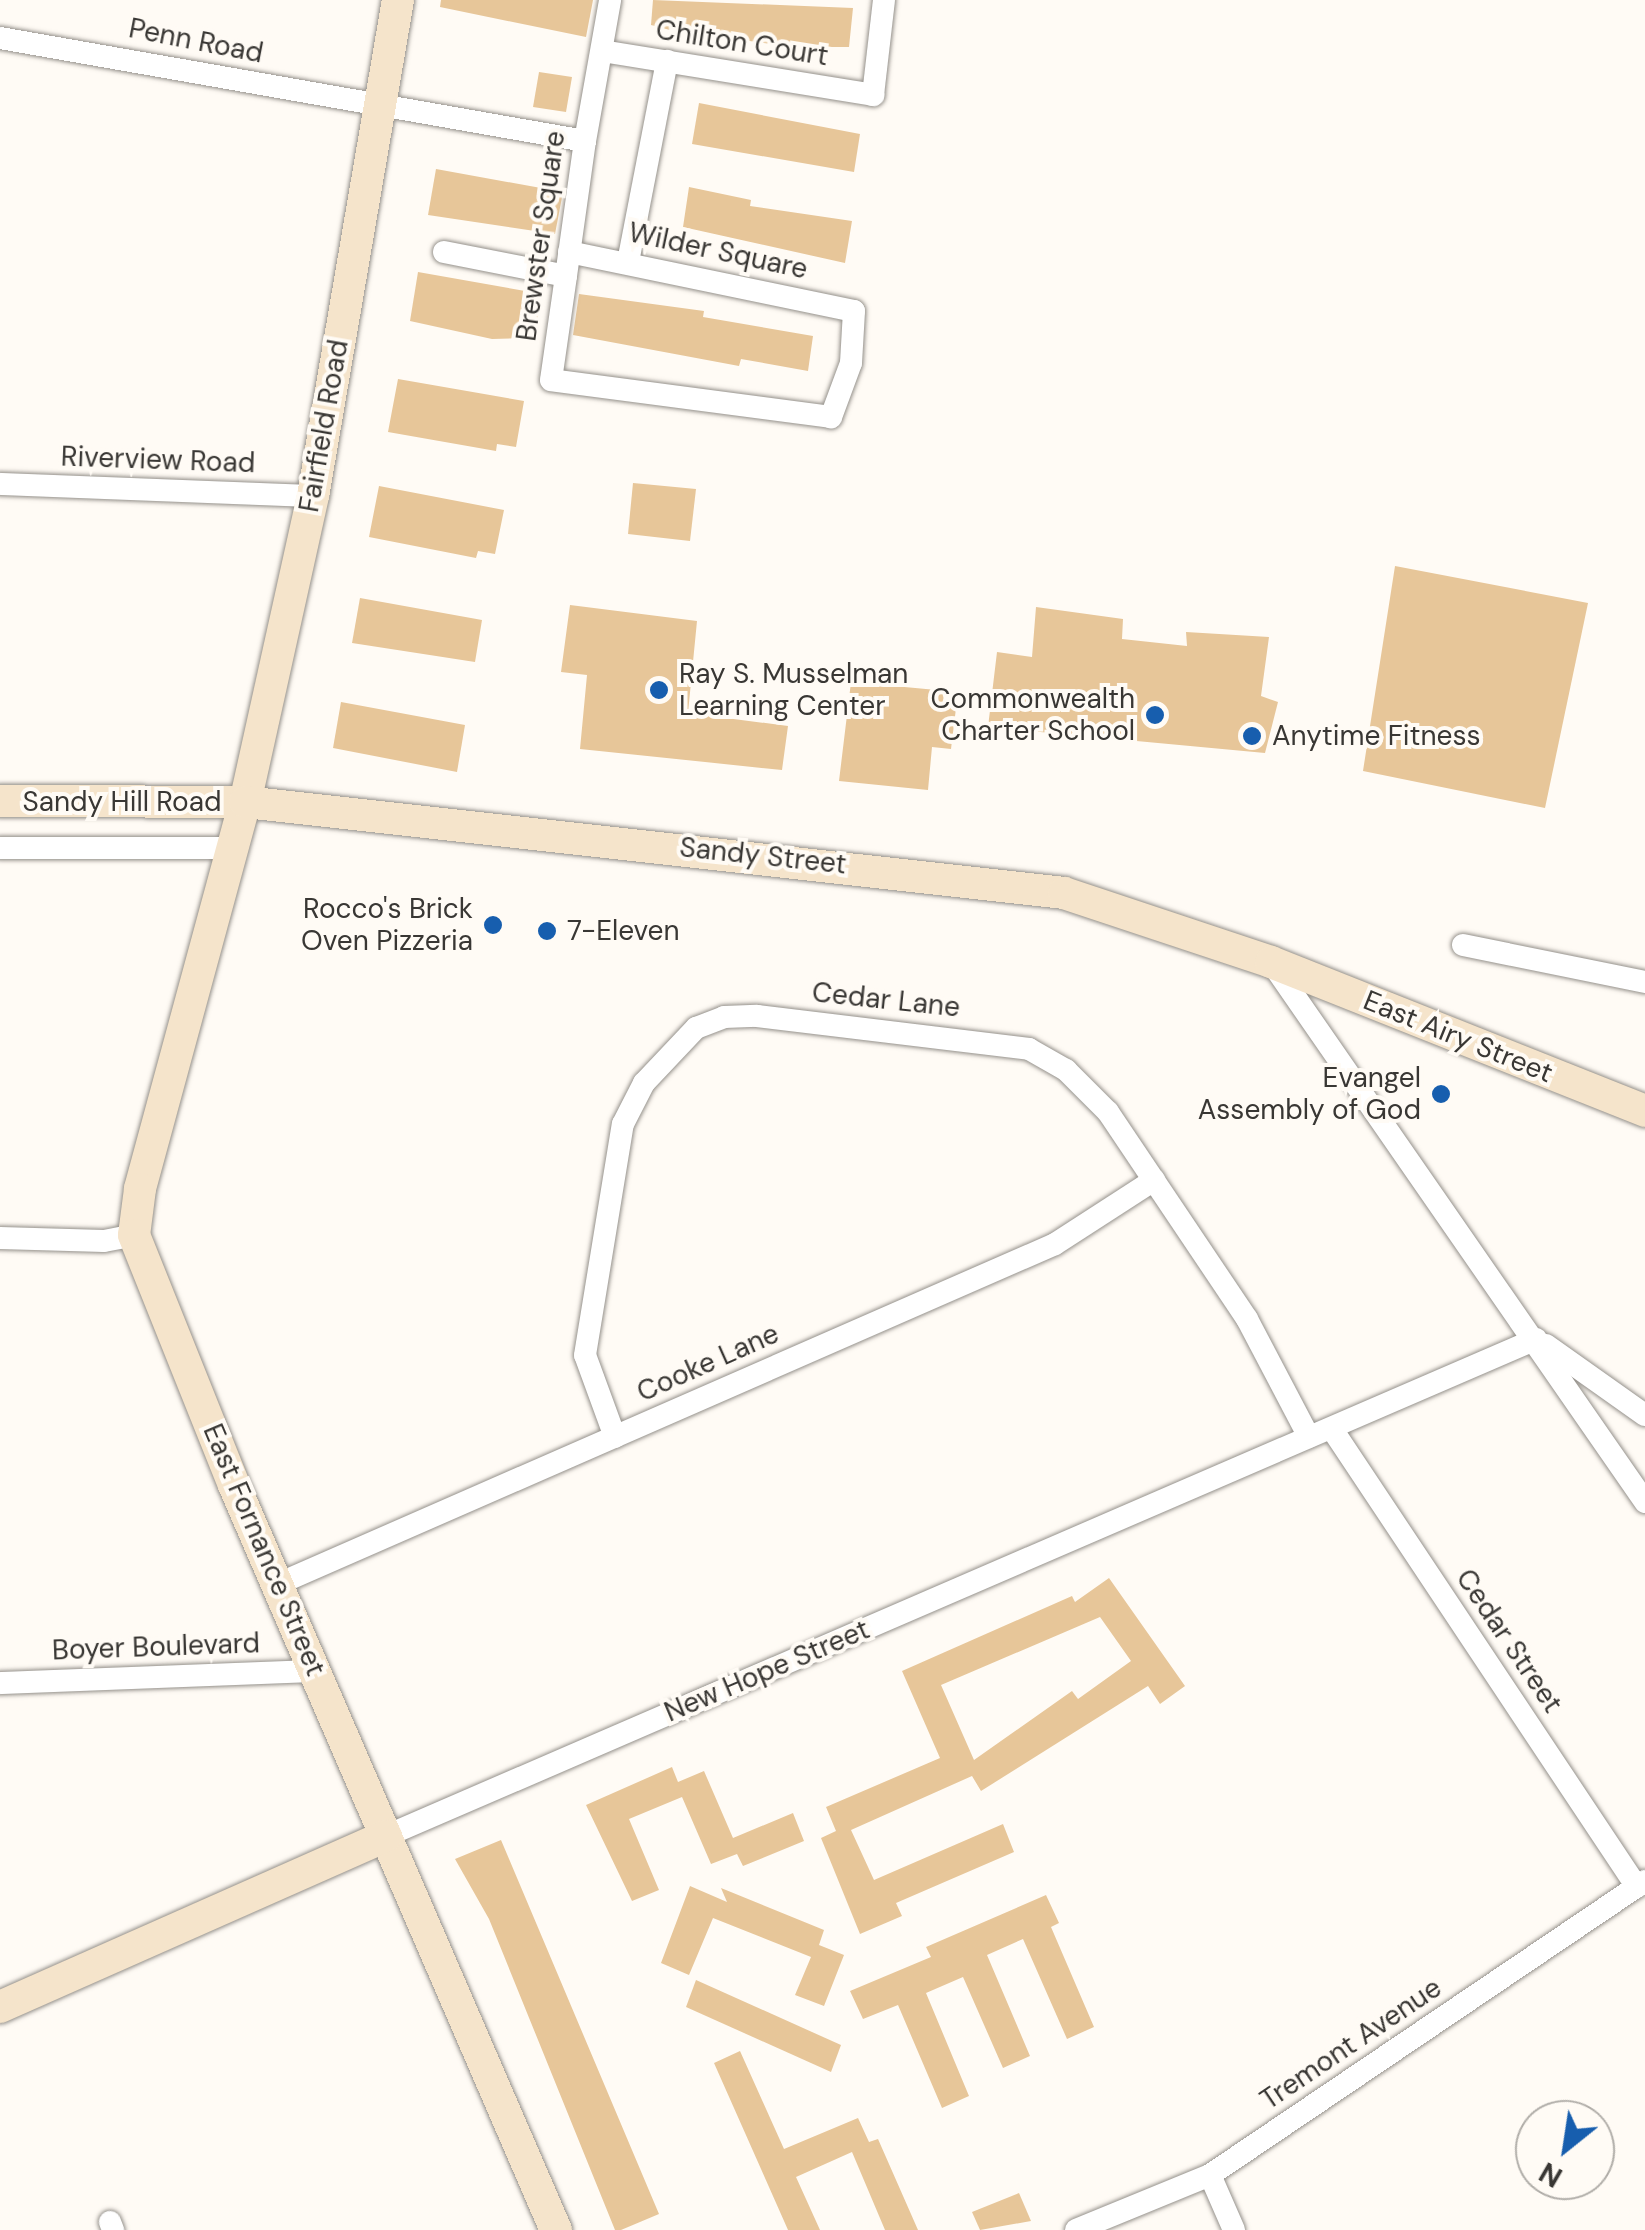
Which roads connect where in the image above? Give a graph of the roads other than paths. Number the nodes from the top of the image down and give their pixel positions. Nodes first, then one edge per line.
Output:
1 (398, 0) edge
2 (610, 0) edge
3 (884, 0) edge
4 (0, 38) edge
5 (602, 51) junction
6 (667, 61) junction
7 (380, 108) junction
8 (585, 141) junction
9 (444, 252) dead end
10 (628, 262) junction
11 (567, 264) junction
12 (831, 417) joint
13 (0, 484) edge
14 (313, 496) junction
15 (0, 802) edge
16 (244, 802) junction
17 (0, 848) edge
18 (230, 848) junction
19 (1463, 945) dead end
20 (1271, 962) junction
21 (1645, 982) edge
22 (1637, 1112) edge
23 (1154, 1180) junction
24 (134, 1234) junction
25 (0, 1238) edge
26 (1536, 1338) junction
27 (1645, 1414) edge
28 (1332, 1429) junction
29 (615, 1437) junction
30 (1309, 1437) junction
31 (1645, 1502) edge
32 (278, 1584) junction
33 (315, 1672) junction
34 (0, 1684) edge
35 (386, 1836) junction
36 (1641, 1884) edge
37 (0, 2007) edge
38 (1210, 2175) junction
39 (556, 2230) edge
40 (1076, 2230) edge
41 (1234, 2230) edge

1 - 7 main road, Fairfield Road
2 - 5 street, Brewster Square
3 - 6 street, Chilton Court
4 - 7 street, Penn Road
5 - 6 street, Chilton Court
5 - 8 street, Brewster Square
6 - 10 street
7 - 8 street, Penn Road
7 - 14 main road, Fairfield Road
8 - 11 street, Brewster Square
9 - 11 street, Wilder Square
10 - 11 street, Wilder Square
10 - 12 street, Wilder Square
11 - 12 street, Brewster Square
13 - 14 street, Riverview Road
14 - 16 main road, Fairfield Road
15 - 16 main road, Sandy Hill Road
16 - 18 main road, Fairfield Road
16 - 20 main road, Sandy Street
17 - 18 street
18 - 24 main road
19 - 21 street
20 - 22 main road, East Airy Street
20 - 26 street
23 - 29 street, Cooke Lane
23 - 29 street, Cedar Lane
23 - 30 street, Cedar Lane
24 - 25 street
24 - 32 main road, East Fornance Street
26 - 27 street
26 - 28 street, New Hope Street
26 - 31 street
28 - 30 street, New Hope Street
28 - 36 street, Cedar Street
29 - 32 street, Cooke Lane
30 - 35 street, New Hope Street
32 - 33 main road, East Fornance Street
33 - 34 street, Boyer Boulevard
33 - 35 main road, East Fornance Street
35 - 37 main road, New Hope Street
35 - 39 main road, East Fornance Street
36 - 38 street, Tremont Avenue
38 - 40 street, Tremont Avenue
38 - 41 street

